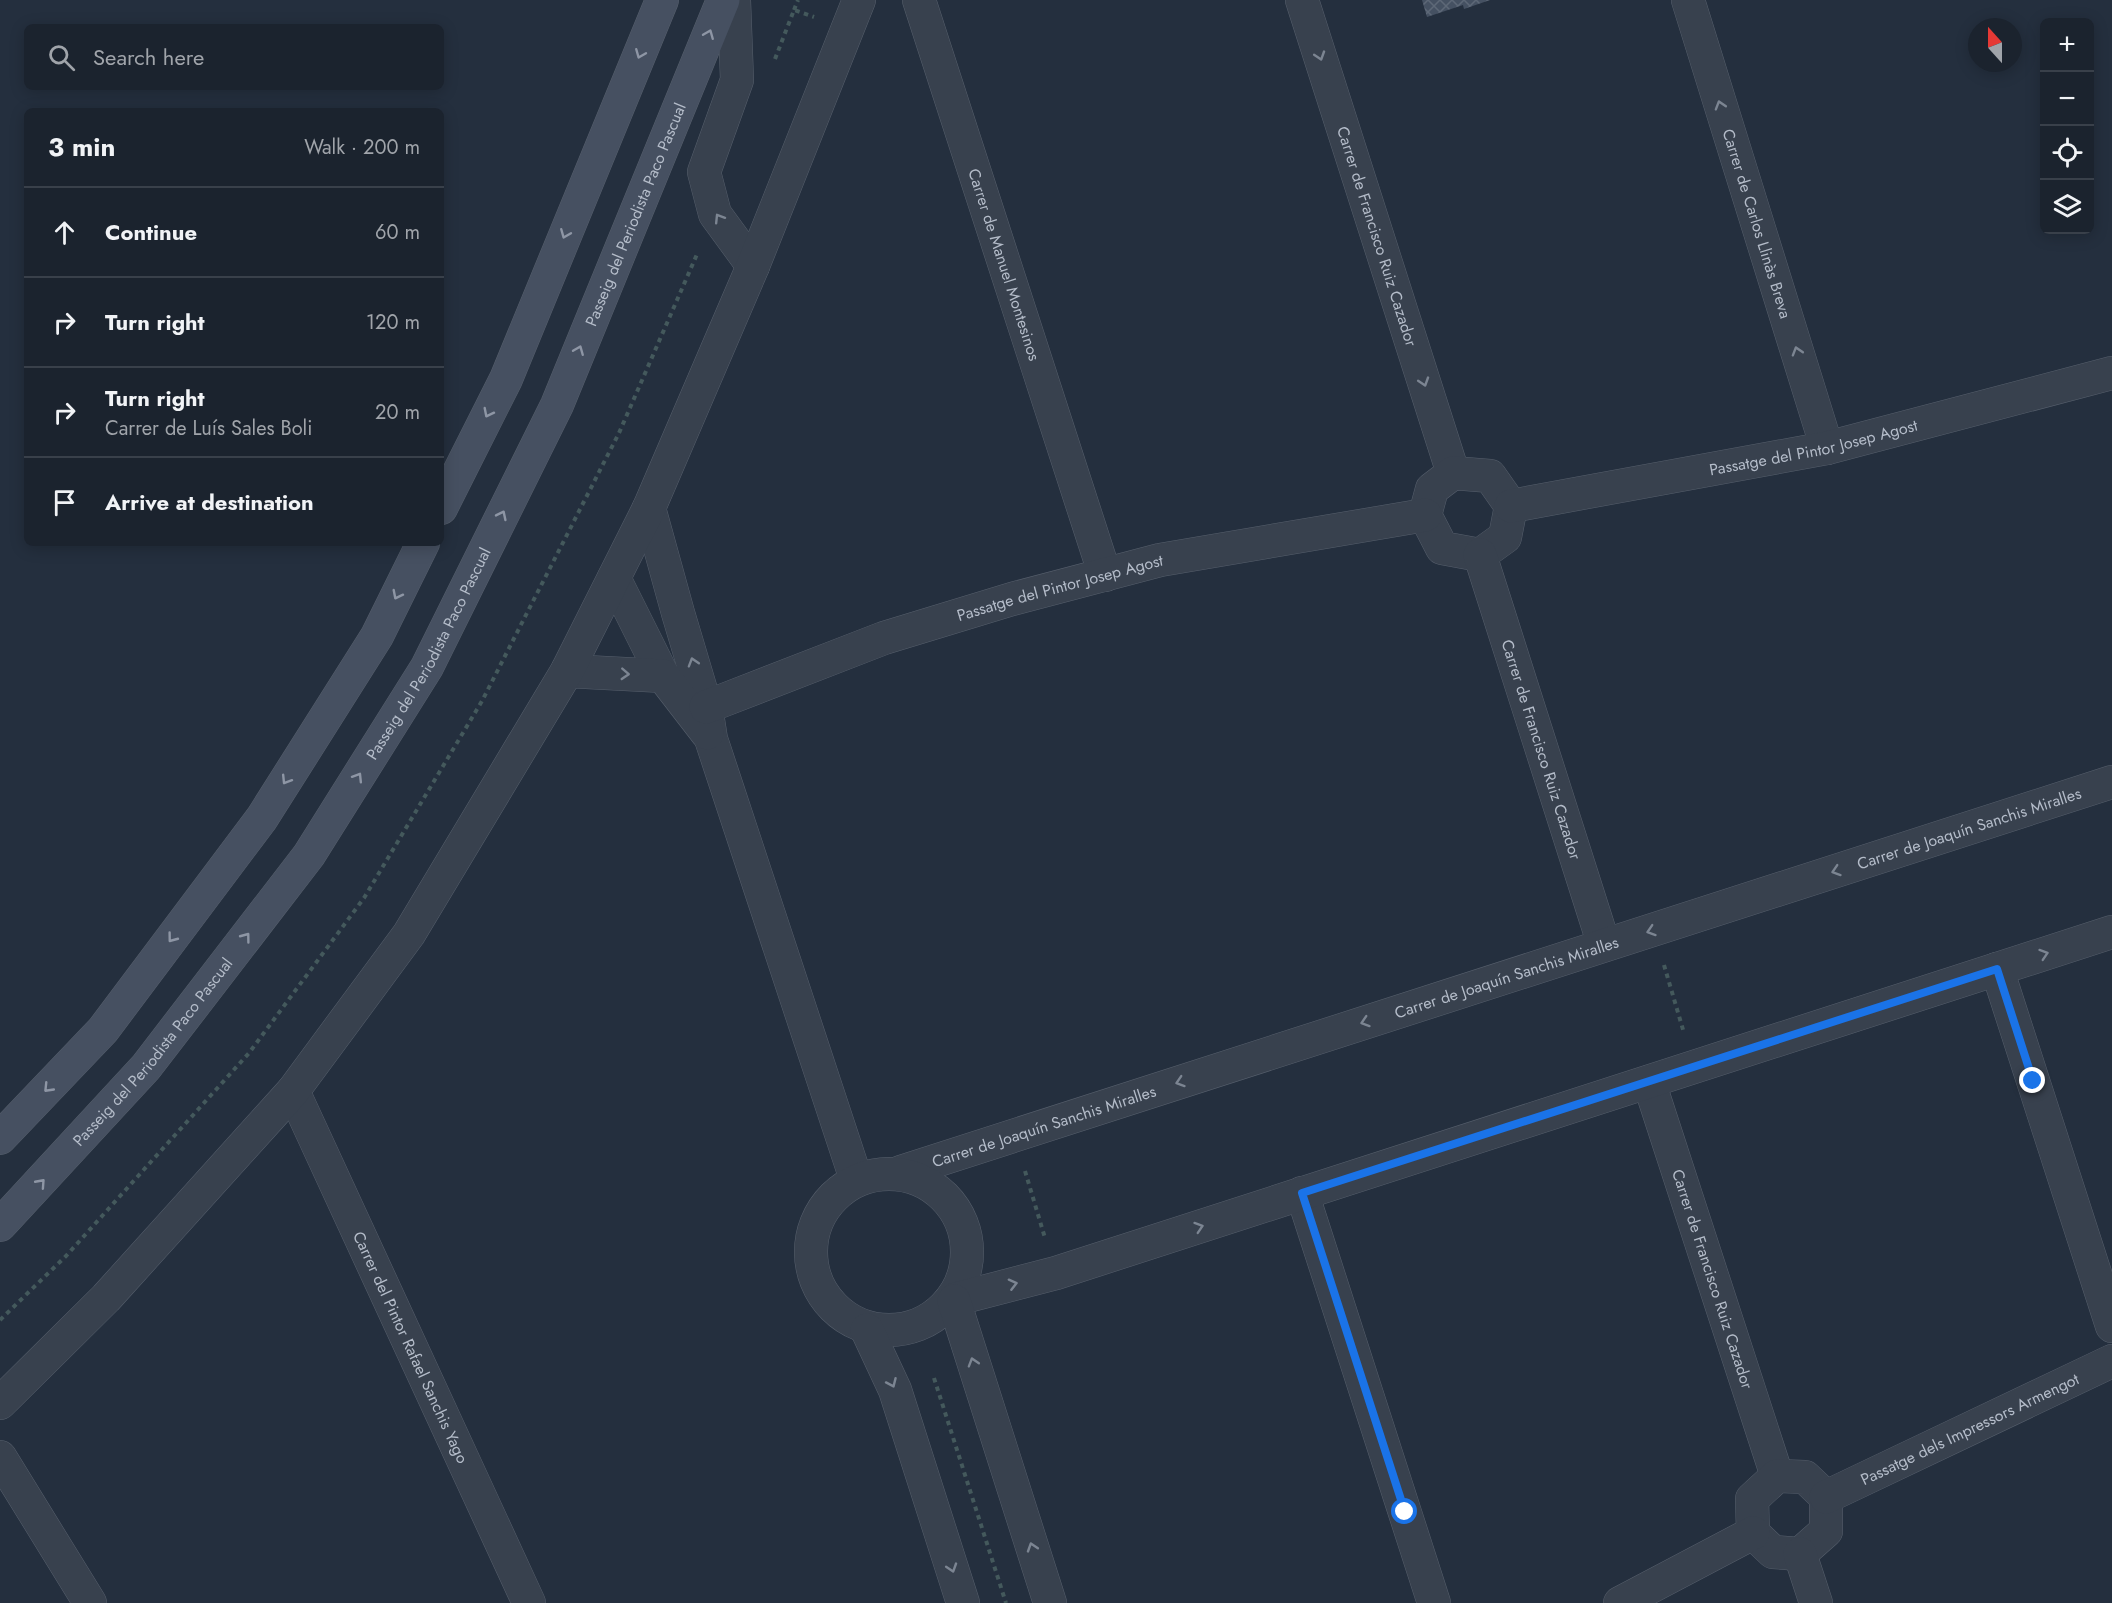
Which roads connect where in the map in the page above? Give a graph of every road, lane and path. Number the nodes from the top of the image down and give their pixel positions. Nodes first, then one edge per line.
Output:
1 (662, 0) edge
2 (723, 0) edge
3 (734, 0) edge
4 (798, 0) edge
5 (860, 0) edge
6 (920, 0) edge
7 (1302, 0) edge
8 (1688, 0) edge
9 (794, 10) dead end
10 (753, 266) junction
11 (2112, 373) edge
12 (1827, 448) junction
13 (1453, 473) junction
14 (444, 502) edge
15 (1511, 506) junction
16 (649, 508) junction
17 (1425, 515) junction
18 (422, 546) edge
19 (1480, 555) junction
20 (1105, 575) junction
21 (614, 578) junction
22 (678, 613) junction
23 (567, 671) junction
24 (663, 676) junction
25 (706, 707) junction
26 (711, 740) junction
27 (2112, 782) edge
28 (1653, 930) junction
29 (2112, 932) edge
30 (1604, 945) junction
31 (1997, 969) junction
32 (1694, 1067) junction
33 (1649, 1082) junction
34 (293, 1091) junction
35 (1014, 1136) junction
36 (0, 1138) edge
37 (901, 1172) junction
38 (856, 1179) junction
39 (1302, 1193) junction
40 (0, 1226) edge
41 (1056, 1273) junction
42 (955, 1300) junction
43 (2112, 1326) edge
44 (867, 1330) junction
45 (2112, 1361) edge
46 (974, 1366) junction
47 (934, 1378) junction
48 (895, 1389) junction
49 (0, 1403) edge
50 (0, 1457) edge
51 (1777, 1476) junction
52 (1826, 1497) junction
53 (1753, 1533) junction
54 (1800, 1554) junction
55 (90, 1603) edge
56 (529, 1603) edge
57 (963, 1603) edge
58 (1006, 1603) edge
59 (1050, 1603) edge
60 (1434, 1603) edge
61 (1620, 1603) edge
62 (1816, 1603) edge

1 -> 14 street
40 -> 2 street, Passeig del Periodista Paco Pascual
10 -> 3 street
4 - 9 path
5 - 10 street
6 - 20 street, Carrer de Manuel Montesinos
7 -> 13 street, Carrer de Francisco Ruiz Cazador
12 -> 8 street, Carrer de Carlos Llinàs Breva
10 - 16 street
11 - 12 street, Passatge del Pintor Josep Agost
12 - 15 street, Passatge del Pintor Josep Agost
13 - 15 street
13 - 17 street
15 - 19 street
16 - 21 street
16 - 22 street
17 - 19 street
17 - 20 street, Passatge del Pintor Josep Agost
18 -> 36 street
19 - 30 street, Carrer de Francisco Ruiz Cazador
20 - 25 street, Passatge del Pintor Josep Agost
21 - 22 street
21 - 23 street
21 - 24 street
25 -> 22 street
23 -> 24 street
23 - 34 street
24 - 26 street
25 - 26 street
26 - 38 street
27 -> 28 street, Carrer de Joaquín Sanchis Miralles
28 -> 30 street, Carrer de Joaquín Sanchis Miralles
28 - 32 path
31 -> 29 street
30 -> 35 street, Carrer de Joaquín Sanchis Miralles
31 - 32 street
31 - 43 street
32 - 33 street
33 - 39 street
33 - 51 street, Carrer de Francisco Ruiz Cazador
34 - 49 street
34 - 56 street, Carrer del Pintor Rafael Sanchis Yago
35 - 37 street, Carrer de Joaquín Sanchis Miralles
35 - 41 path
37 - 38 street
37 - 42 street
38 - 44 street
41 -> 39 street
39 - 60 street
42 -> 41 street
42 - 44 street
46 -> 42 street
44 -> 48 street
45 - 52 street, Passatge dels Impressors Armengot
46 - 47 path
59 -> 46 street
47 - 48 path
47 - 58 path
48 -> 57 street
50 - 55 street
51 - 52 street
51 - 53 street
52 - 54 street
53 - 54 street
53 - 61 street
54 - 62 street

